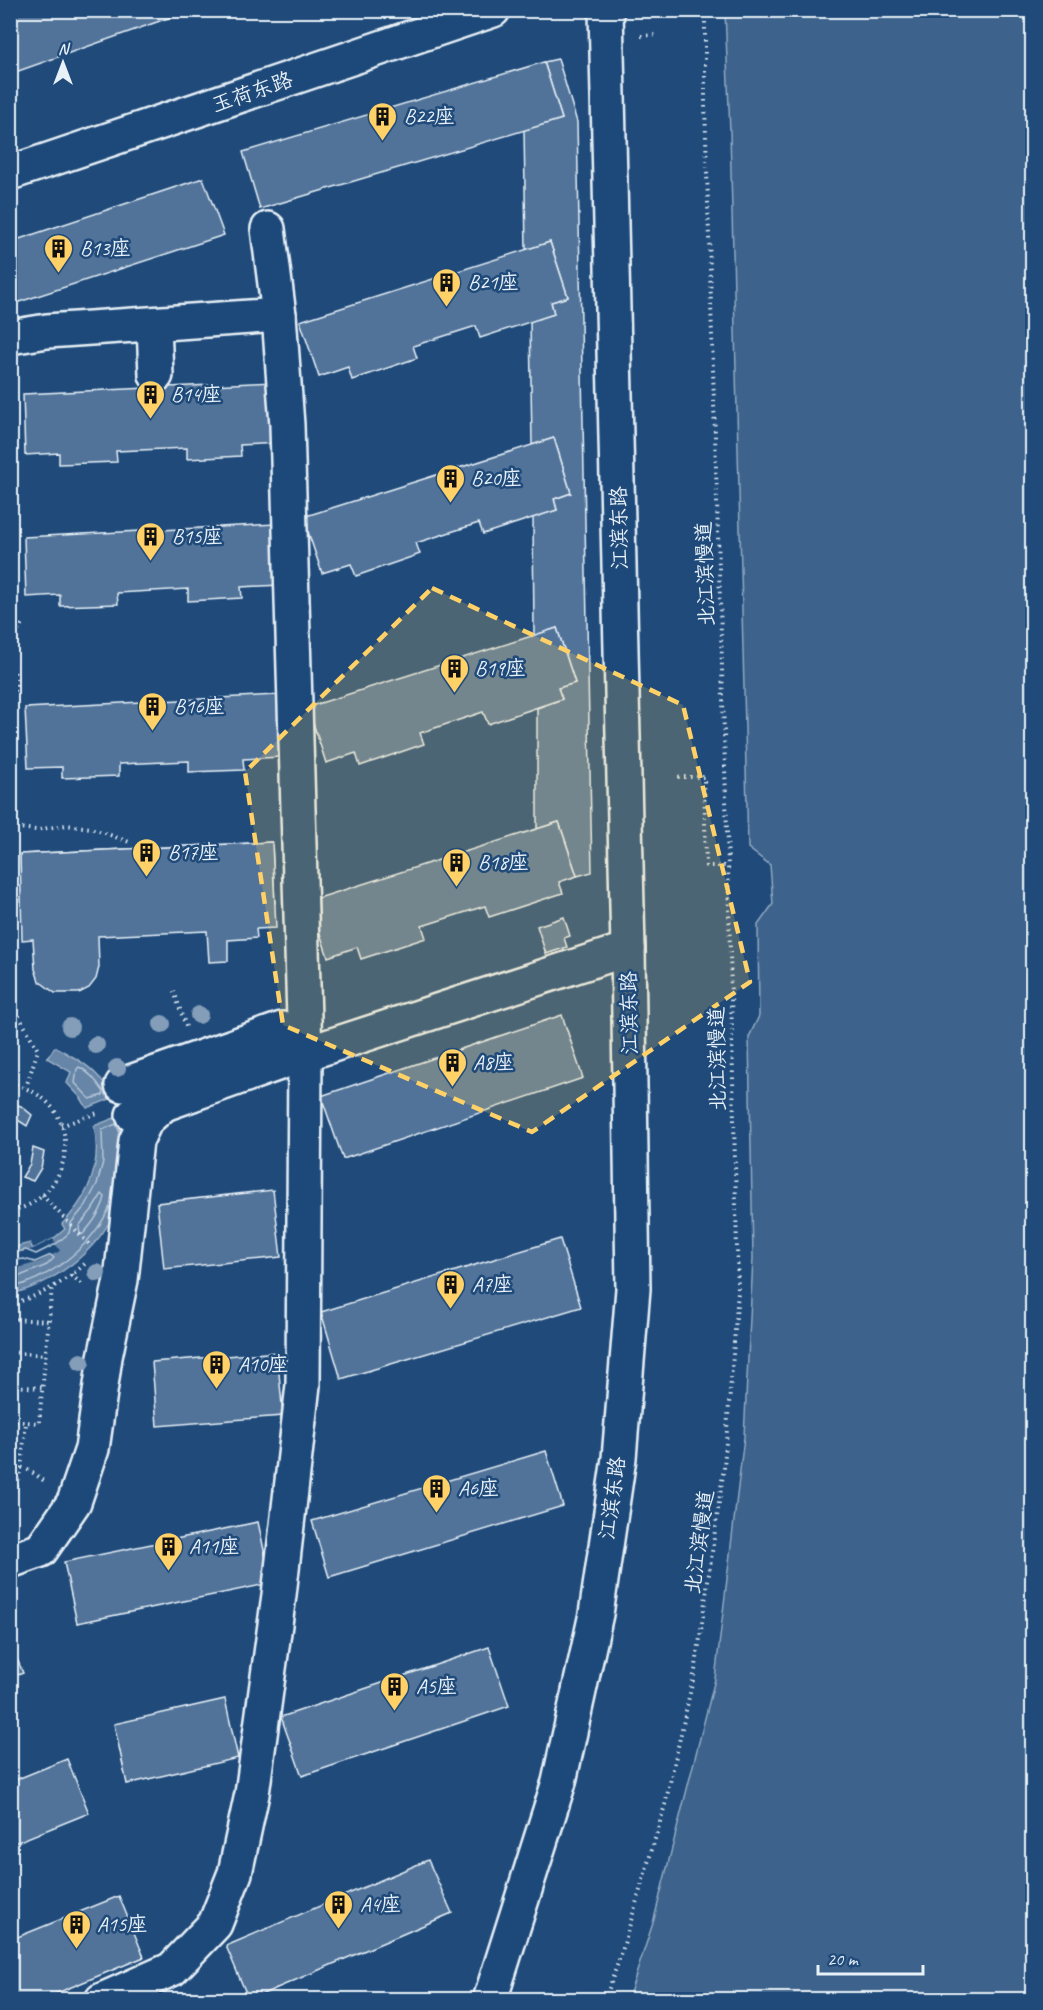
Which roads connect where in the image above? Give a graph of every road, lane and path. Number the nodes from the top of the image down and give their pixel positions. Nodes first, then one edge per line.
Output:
1 (493, 10) edge
2 (606, 10) edge
3 (705, 10) edge
4 (657, 35) dead end
5 (638, 37) dead end
6 (10, 173) edge
7 (268, 229) dead end
8 (279, 315) junction
9 (154, 324) junction
10 (10, 337) edge
11 (156, 375) dead end
12 (13, 387) dead end
13 (10, 402) edge
14 (22, 623) dead end
15 (10, 647) edge
16 (10, 661) edge
17 (10, 696) edge
18 (678, 777) dead end
19 (10, 827) edge
20 (129, 842) dead end
21 (728, 866) junction
22 (279, 925) dead end
23 (628, 949) junction
24 (10, 1000) edge
25 (293, 1025) junction
26 (305, 1054) junction
27 (10, 1083) edge
28 (26, 1087) junction
29 (120, 1103) junction
30 (165, 1103) junction
31 (61, 1126) junction
32 (42, 1196) junction
33 (10, 1211) edge
34 (91, 1246) dead end
35 (91, 1257) dead end
36 (52, 1287) junction
37 (10, 1304) edge
38 (10, 1320) edge
39 (49, 1321) junction
40 (10, 1352) edge
41 (45, 1355) junction
42 (10, 1386) edge
43 (42, 1388) junction
44 (10, 1421) edge
45 (26, 1423) junction
46 (10, 1515) edge
47 (10, 1561) edge
48 (102, 2000) edge
49 (490, 2000) edge
50 (605, 2000) edge

1 - 6 street, 玉荷东路
2 - 23 street, 江滨东路
3 - 21 path, 北江滨慢道
4 - 5 path
7 - 8 street
8 - 9 street
8 - 25 street
9 - 10 street
9 - 11 street
12 - 13 path
14 - 15 path
16 - 17 path
18 - 21 path
19 - 20 path
21 - 50 path, 北江滨慢道
22 - 25 street
23 - 26 street
23 - 49 street, 江滨东路
24 - 28 path
25 - 26 street
25 - 29 street
26 - 30 street
26 - 48 street
27 - 28 path
28 - 31 path
29 - 30 street
29 - 31 path
30 - 47 street
31 - 32 path
32 - 33 path
32 - 34 path
35 - 36 path
36 - 37 path
36 - 39 path
38 - 39 path
39 - 41 path
40 - 41 path
41 - 43 path
42 - 43 path
43 - 45 path
44 - 45 path
45 - 46 path

